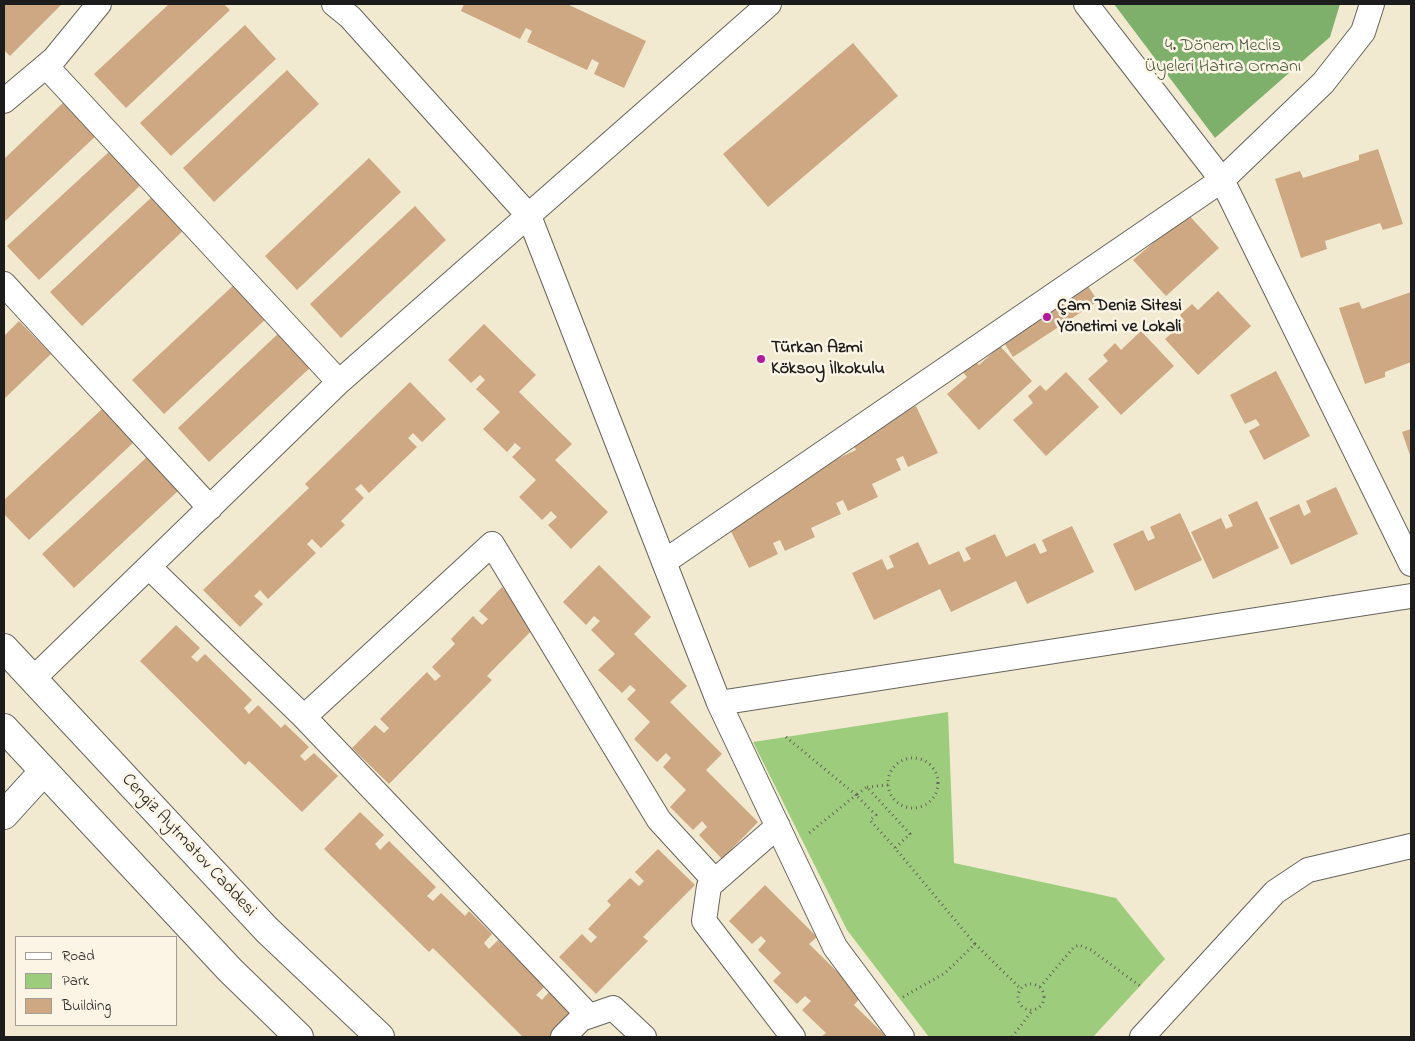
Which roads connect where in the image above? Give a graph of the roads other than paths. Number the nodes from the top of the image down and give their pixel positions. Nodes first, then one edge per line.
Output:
1 (100, 4) edge
2 (334, 4) edge
3 (769, 4) edge
4 (1086, 4) edge
5 (1372, 4) edge
6 (46, 66) junction
7 (7, 93) edge
8 (1222, 180) junction
9 (528, 216) junction
10 (4, 284) edge
11 (339, 382) junction
12 (210, 508) junction
13 (664, 562) junction
14 (1411, 564) edge
15 (150, 568) junction
16 (1411, 596) edge
17 (4, 648) edge
18 (34, 679) junction
19 (719, 703) junction
20 (304, 717) junction
21 (4, 728) edge
22 (44, 771) junction
23 (4, 815) edge
24 (778, 826) junction
25 (1411, 846) edge
26 (715, 880) junction
27 (589, 1016) junction
28 (299, 1037) edge
29 (380, 1037) edge
30 (563, 1037) edge
31 (644, 1037) edge
32 (793, 1037) edge
33 (902, 1037) edge
34 (1142, 1037) edge

1 - 6 street
2 - 9 street
3 - 9 street
4 - 8 street
5 - 8 street
6 - 7 street
6 - 11 street
8 - 13 street
8 - 14 street
9 - 11 street
9 - 13 street
10 - 12 street
11 - 12 street
12 - 15 street
13 - 19 street
15 - 18 street
15 - 20 street
16 - 19 street
17 - 18 main road, Cengiz Aytmatov Caddesi
18 - 29 main road, Cengiz Aytmatov Caddesi
19 - 24 street
20 - 26 street
20 - 27 street
21 - 22 main road
22 - 23 main road
22 - 28 main road
24 - 26 street
24 - 33 street
25 - 34 street
26 - 32 street
27 - 30 street
27 - 31 street

